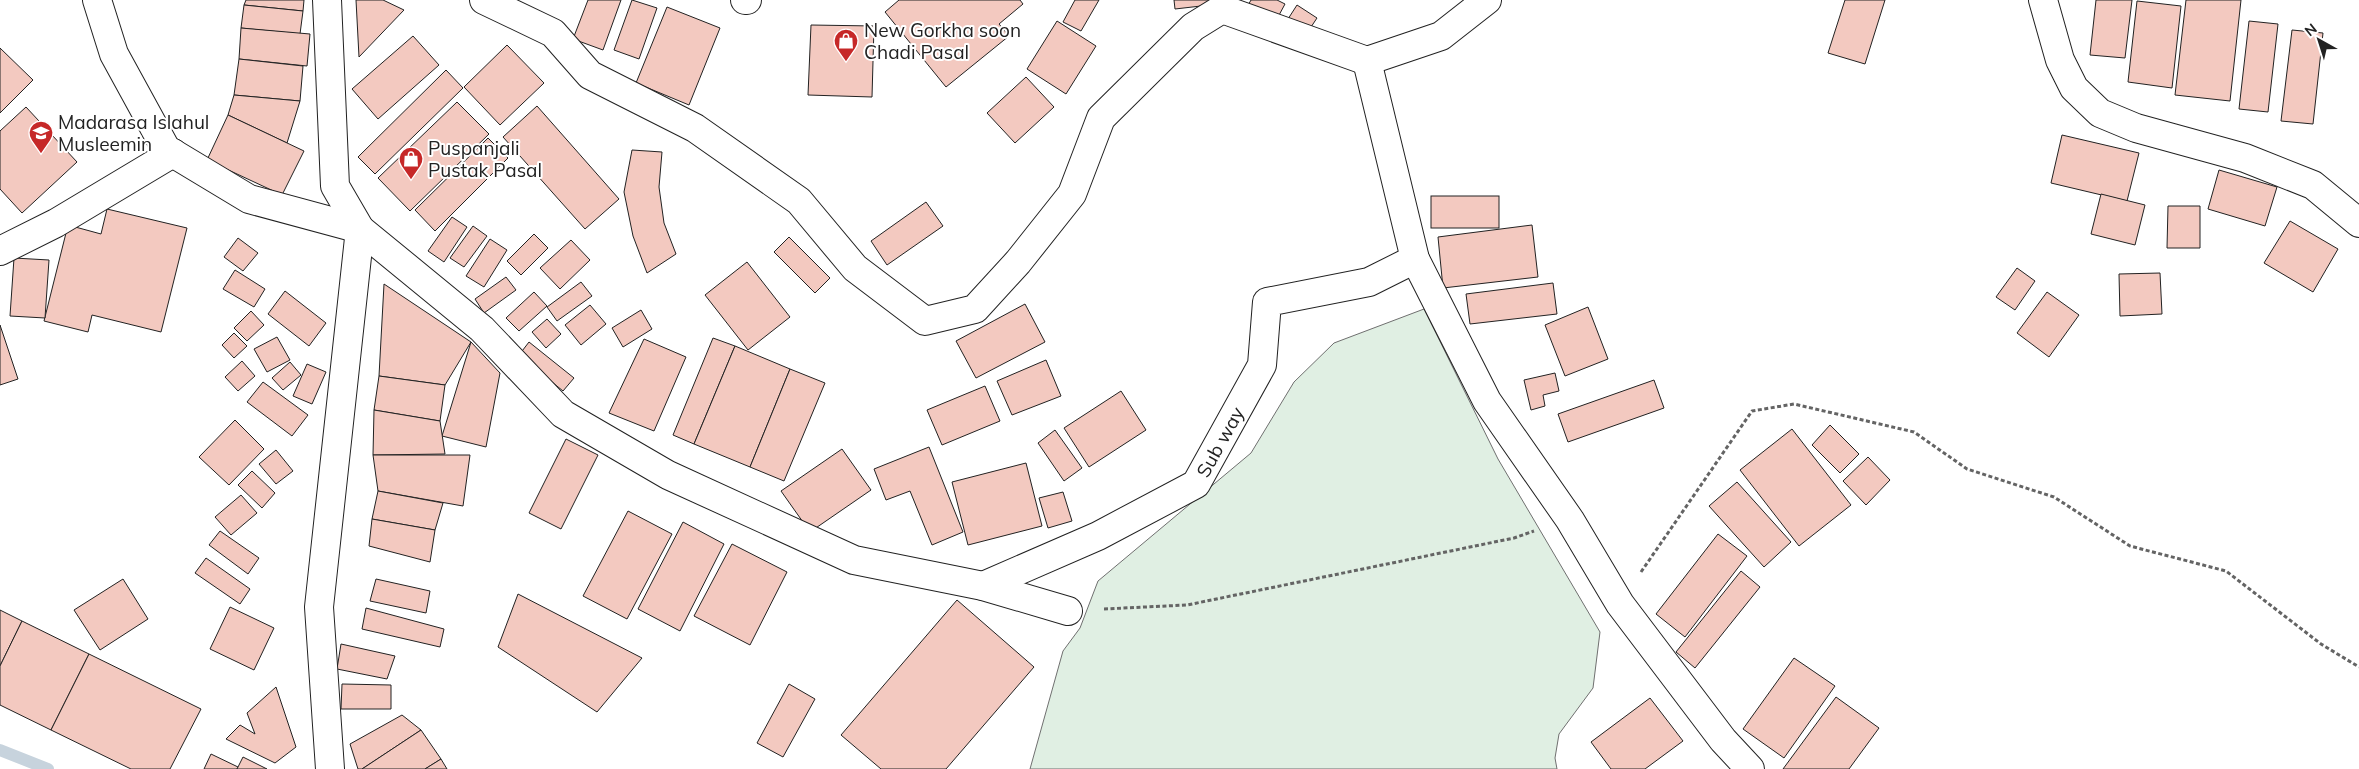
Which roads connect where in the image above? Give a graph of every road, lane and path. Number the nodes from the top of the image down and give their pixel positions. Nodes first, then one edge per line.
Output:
1 (97, 0) edge
2 (327, 0) edge
3 (484, 0) edge
4 (1487, 0) edge
5 (2043, 0) edge
6 (1367, 61) junction
7 (173, 153) junction
8 (2359, 223) edge
9 (360, 229) junction
10 (0, 252) edge
11 (1415, 259) junction
12 (1570, 520) junction
13 (983, 586) junction
14 (1620, 604) junction
15 (1068, 611) joint
16 (2359, 667) edge
17 (330, 769) edge
18 (1750, 769) edge

1 - 7 street
2 - 9 street
3 - 6 street
4 - 6 street
5 - 8 street
6 - 11 street
7 - 9 street
7 - 10 street
9 - 13 street
9 - 17 street
11 - 12 street
11 - 13 street, Sub way
12 - 14 street
12 - 15 path
13 - 15 street
14 - 16 path
14 - 18 street

